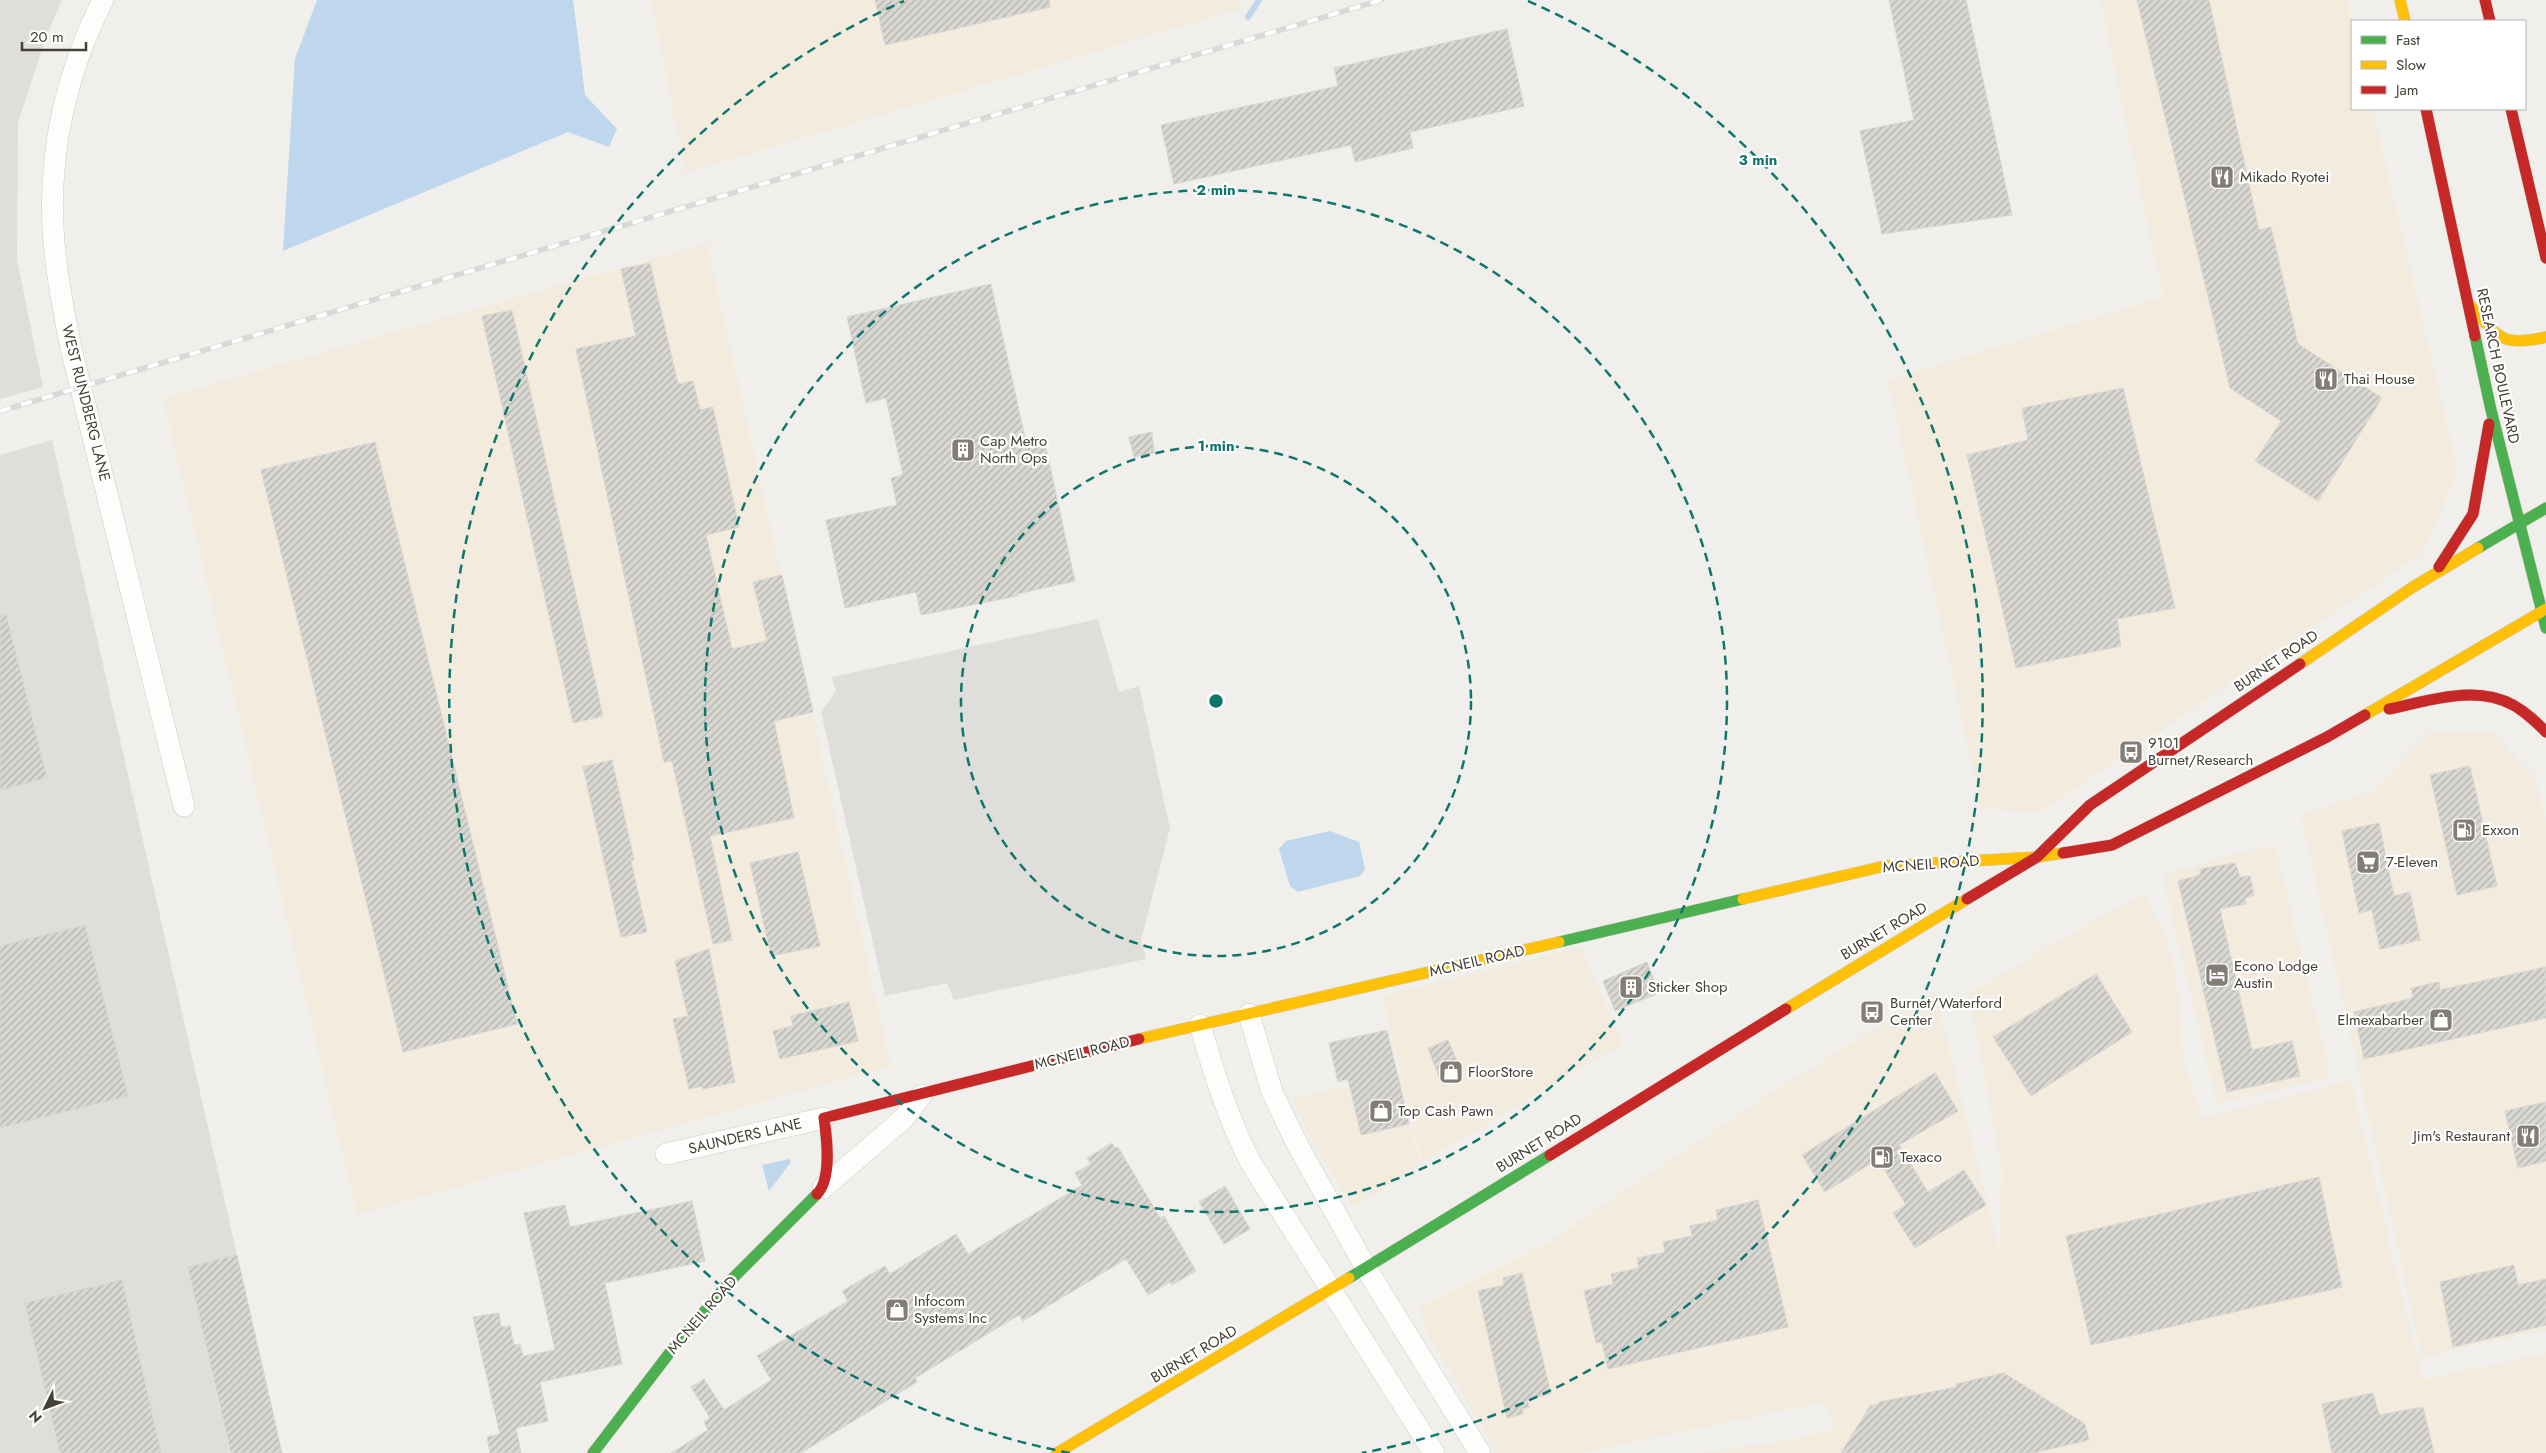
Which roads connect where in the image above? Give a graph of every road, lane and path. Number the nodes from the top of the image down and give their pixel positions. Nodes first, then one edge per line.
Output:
1 (103, 0) edge
2 (2400, 0) edge
3 (2486, 0) edge
4 (2405, 20) edge
5 (2490, 20) edge
6 (2426, 110) edge
7 (2511, 110) edge
8 (2546, 258) edge
9 (2468, 303) junction
10 (2546, 337) edge
11 (2491, 410) junction
12 (2546, 508) edge
13 (2518, 523) junction
14 (2435, 573) junction
15 (2544, 610) edge
16 (2546, 628) edge
17 (2370, 712) junction
18 (2546, 732) edge
19 (184, 806) dead end
20 (2036, 857) junction
21 (1249, 1014) junction
22 (1200, 1025) junction
23 (922, 1095) junction
24 (824, 1118) junction
25 (666, 1154) dead end
26 (824, 1188) junction
27 (1366, 1268) junction
28 (1330, 1289) junction
29 (593, 1453) edge
30 (1057, 1453) edge
31 (1434, 1453) edge
32 (1480, 1453) edge

1 - 19 street, WEST RUNDBERG LANE
2 - 4 main road
3 - 5 main road
6 - 9 main road, RESEARCH BOULEVARD
7 - 8 main road
9 - 10 main road
9 - 11 main road, RESEARCH BOULEVARD
11 - 13 main road, RESEARCH BOULEVARD
11 - 14 main road
12 - 13 main road, BURNET ROAD
13 - 14 main road, BURNET ROAD
13 - 15 main road, RESEARCH BOULEVARD
14 - 20 main road, BURNET ROAD
15 - 16 main road, RESEARCH BOULEVARD
15 - 17 main road, BURNET ROAD
17 - 18 main road
17 - 20 main road, BURNET ROAD
20 - 21 main road, MCNEIL ROAD
20 - 27 main road, BURNET ROAD
21 - 22 main road, MCNEIL ROAD
21 - 27 street
22 - 23 main road, MCNEIL ROAD
22 - 28 street
23 - 24 main road, MCNEIL ROAD
23 - 26 street, MCNEIL ROAD
24 - 25 street, SAUNDERS LANE
24 - 26 main road
26 - 29 main road, MCNEIL ROAD
27 - 28 main road, BURNET ROAD
27 - 32 street
28 - 30 main road, BURNET ROAD
28 - 31 street

